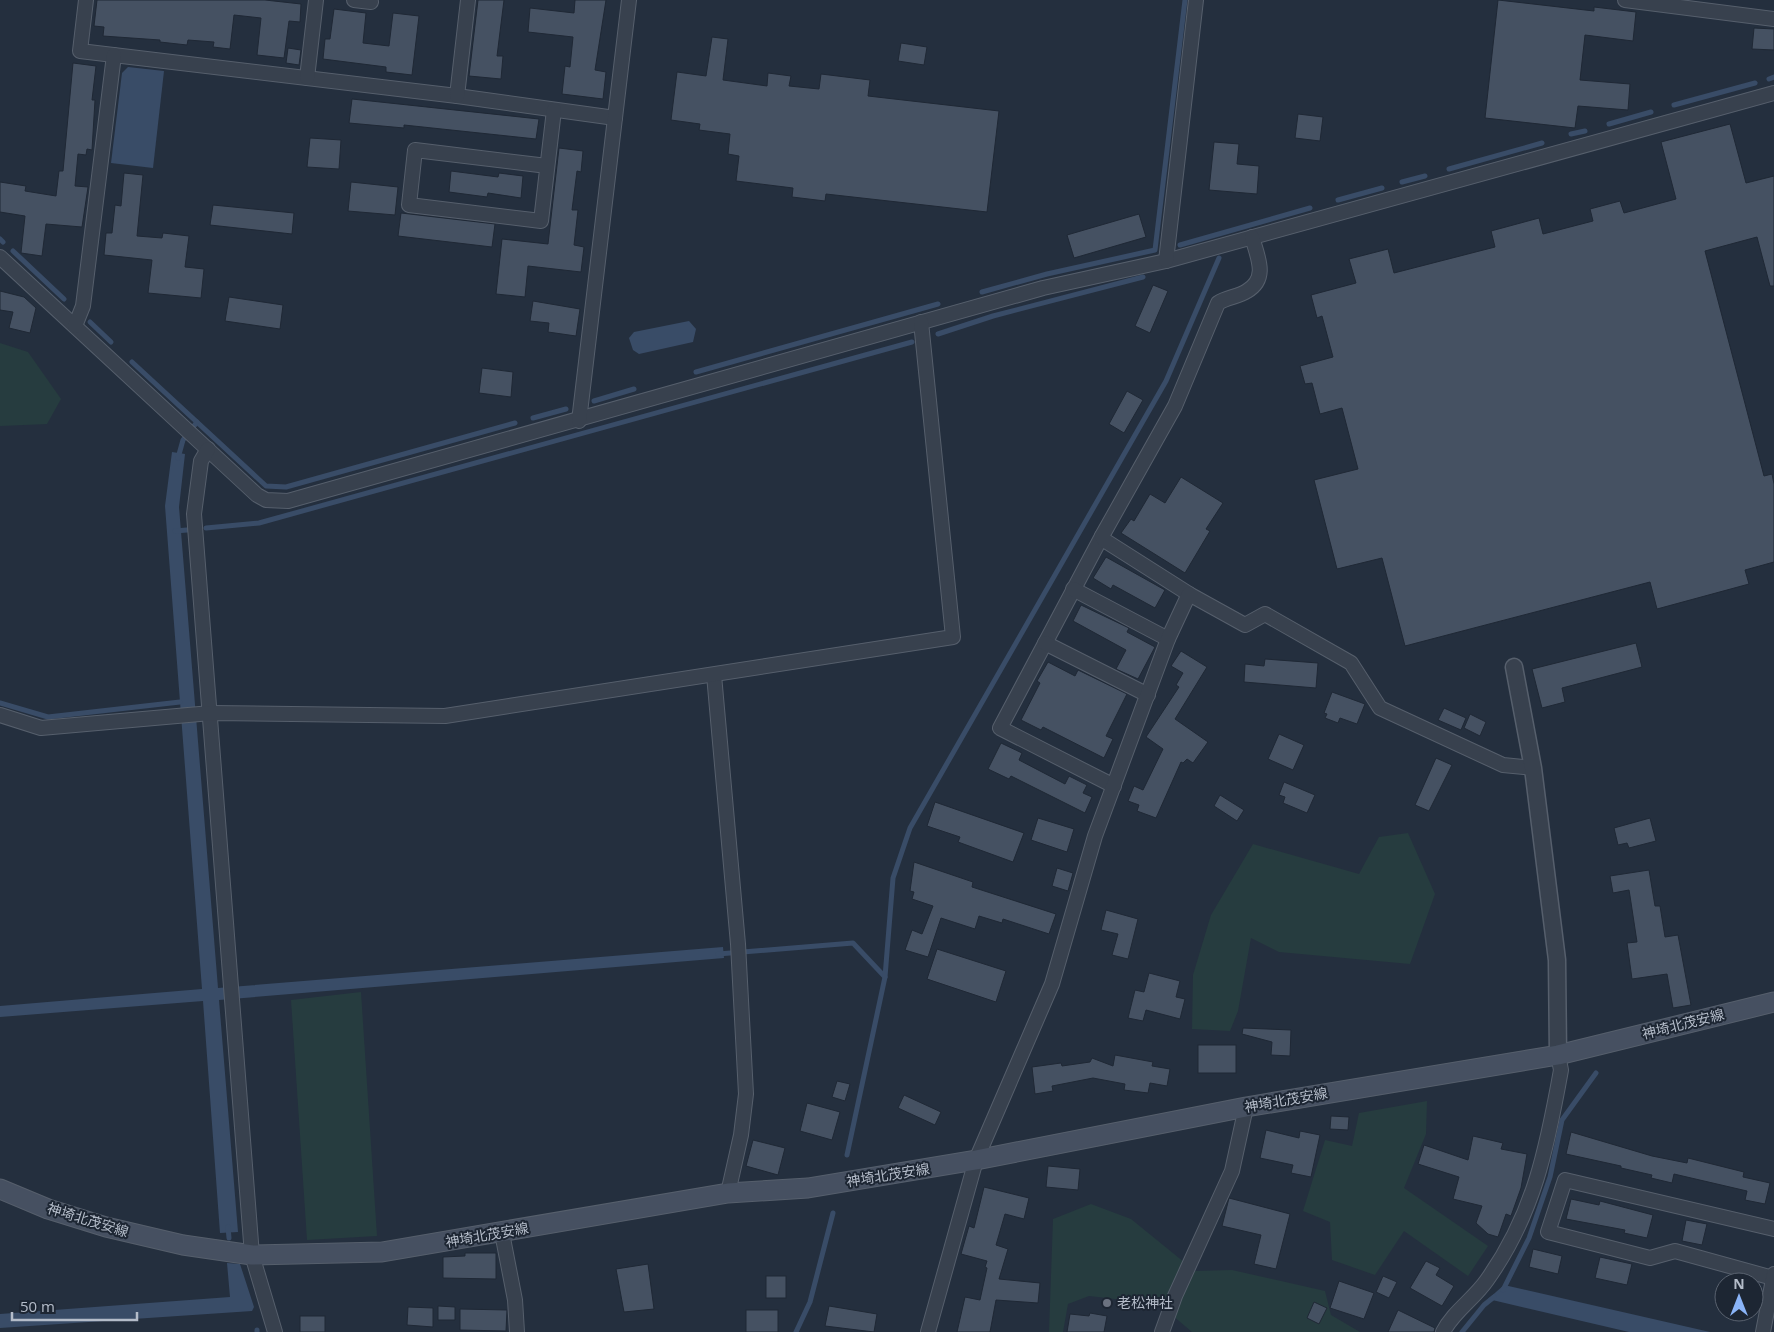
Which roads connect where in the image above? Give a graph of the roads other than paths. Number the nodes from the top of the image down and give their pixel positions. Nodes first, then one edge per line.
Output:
1 (86, 0) edge
2 (316, 0) edge
3 (354, 0) edge
4 (468, 0) edge
5 (630, 0) edge
6 (1196, 0) edge
7 (1625, 0) edge
8 (371, 2) dead end
9 (1774, 19) edge
10 (114, 55) junction
11 (307, 78) junction
12 (1774, 93) edge
13 (456, 96) junction
14 (554, 110) junction
15 (615, 118) junction
16 (547, 166) junction
17 (1252, 237) junction
18 (0, 257) edge
19 (1166, 261) junction
20 (921, 322) junction
21 (75, 326) junction
22 (579, 420) junction
23 (208, 449) junction
24 (1102, 536) junction
25 (1074, 589) junction
26 (1189, 594) junction
27 (1168, 640) junction
28 (1044, 642) junction
29 (1514, 667) dead end
30 (714, 675) junction
31 (1148, 695) junction
32 (205, 714) junction
33 (0, 715) edge
34 (1533, 768) junction
35 (1114, 786) junction
36 (1774, 1002) edge
37 (1558, 1055) junction
38 (1246, 1107) junction
39 (976, 1160) junction
40 (0, 1189) edge
41 (728, 1193) junction
42 (1774, 1229) edge
43 (502, 1233) junction
44 (252, 1255) junction
45 (1774, 1276) edge
46 (275, 1332) edge
47 (517, 1332) edge
48 (928, 1332) edge
49 (1162, 1332) edge
50 (1443, 1332) edge
51 (1763, 1332) edge

1 - 10 street
2 - 11 street
3 - 8 street
4 - 13 street
5 - 15 street
6 - 19 street
7 - 9 street
10 - 11 street
10 - 21 street
11 - 13 street
12 - 17 street
13 - 14 street
14 - 15 street
14 - 16 street
15 - 22 street
16 - 16 street
17 - 19 street
17 - 24 street
18 - 21 street
19 - 20 street
20 - 22 street
20 - 30 street
21 - 23 street
22 - 23 street
23 - 32 street
24 - 25 street
24 - 26 street
25 - 27 street
25 - 28 street
26 - 27 street
26 - 34 street
27 - 31 street
28 - 31 street
28 - 35 street
29 - 34 street
30 - 32 street
30 - 41 street
31 - 35 street
32 - 33 street
32 - 44 street
34 - 37 street
35 - 39 street
36 - 37 main road, 神埼北茂安線
37 - 38 main road, 神埼北茂安線
37 - 50 street
38 - 39 main road, 神埼北茂安線
38 - 49 street
39 - 41 main road, 神埼北茂安線
39 - 48 street
40 - 44 main road, 神埼北茂安線
41 - 43 main road, 神埼北茂安線
42 - 45 street
43 - 44 main road, 神埼北茂安線
43 - 47 street
44 - 46 street
45 - 51 street

